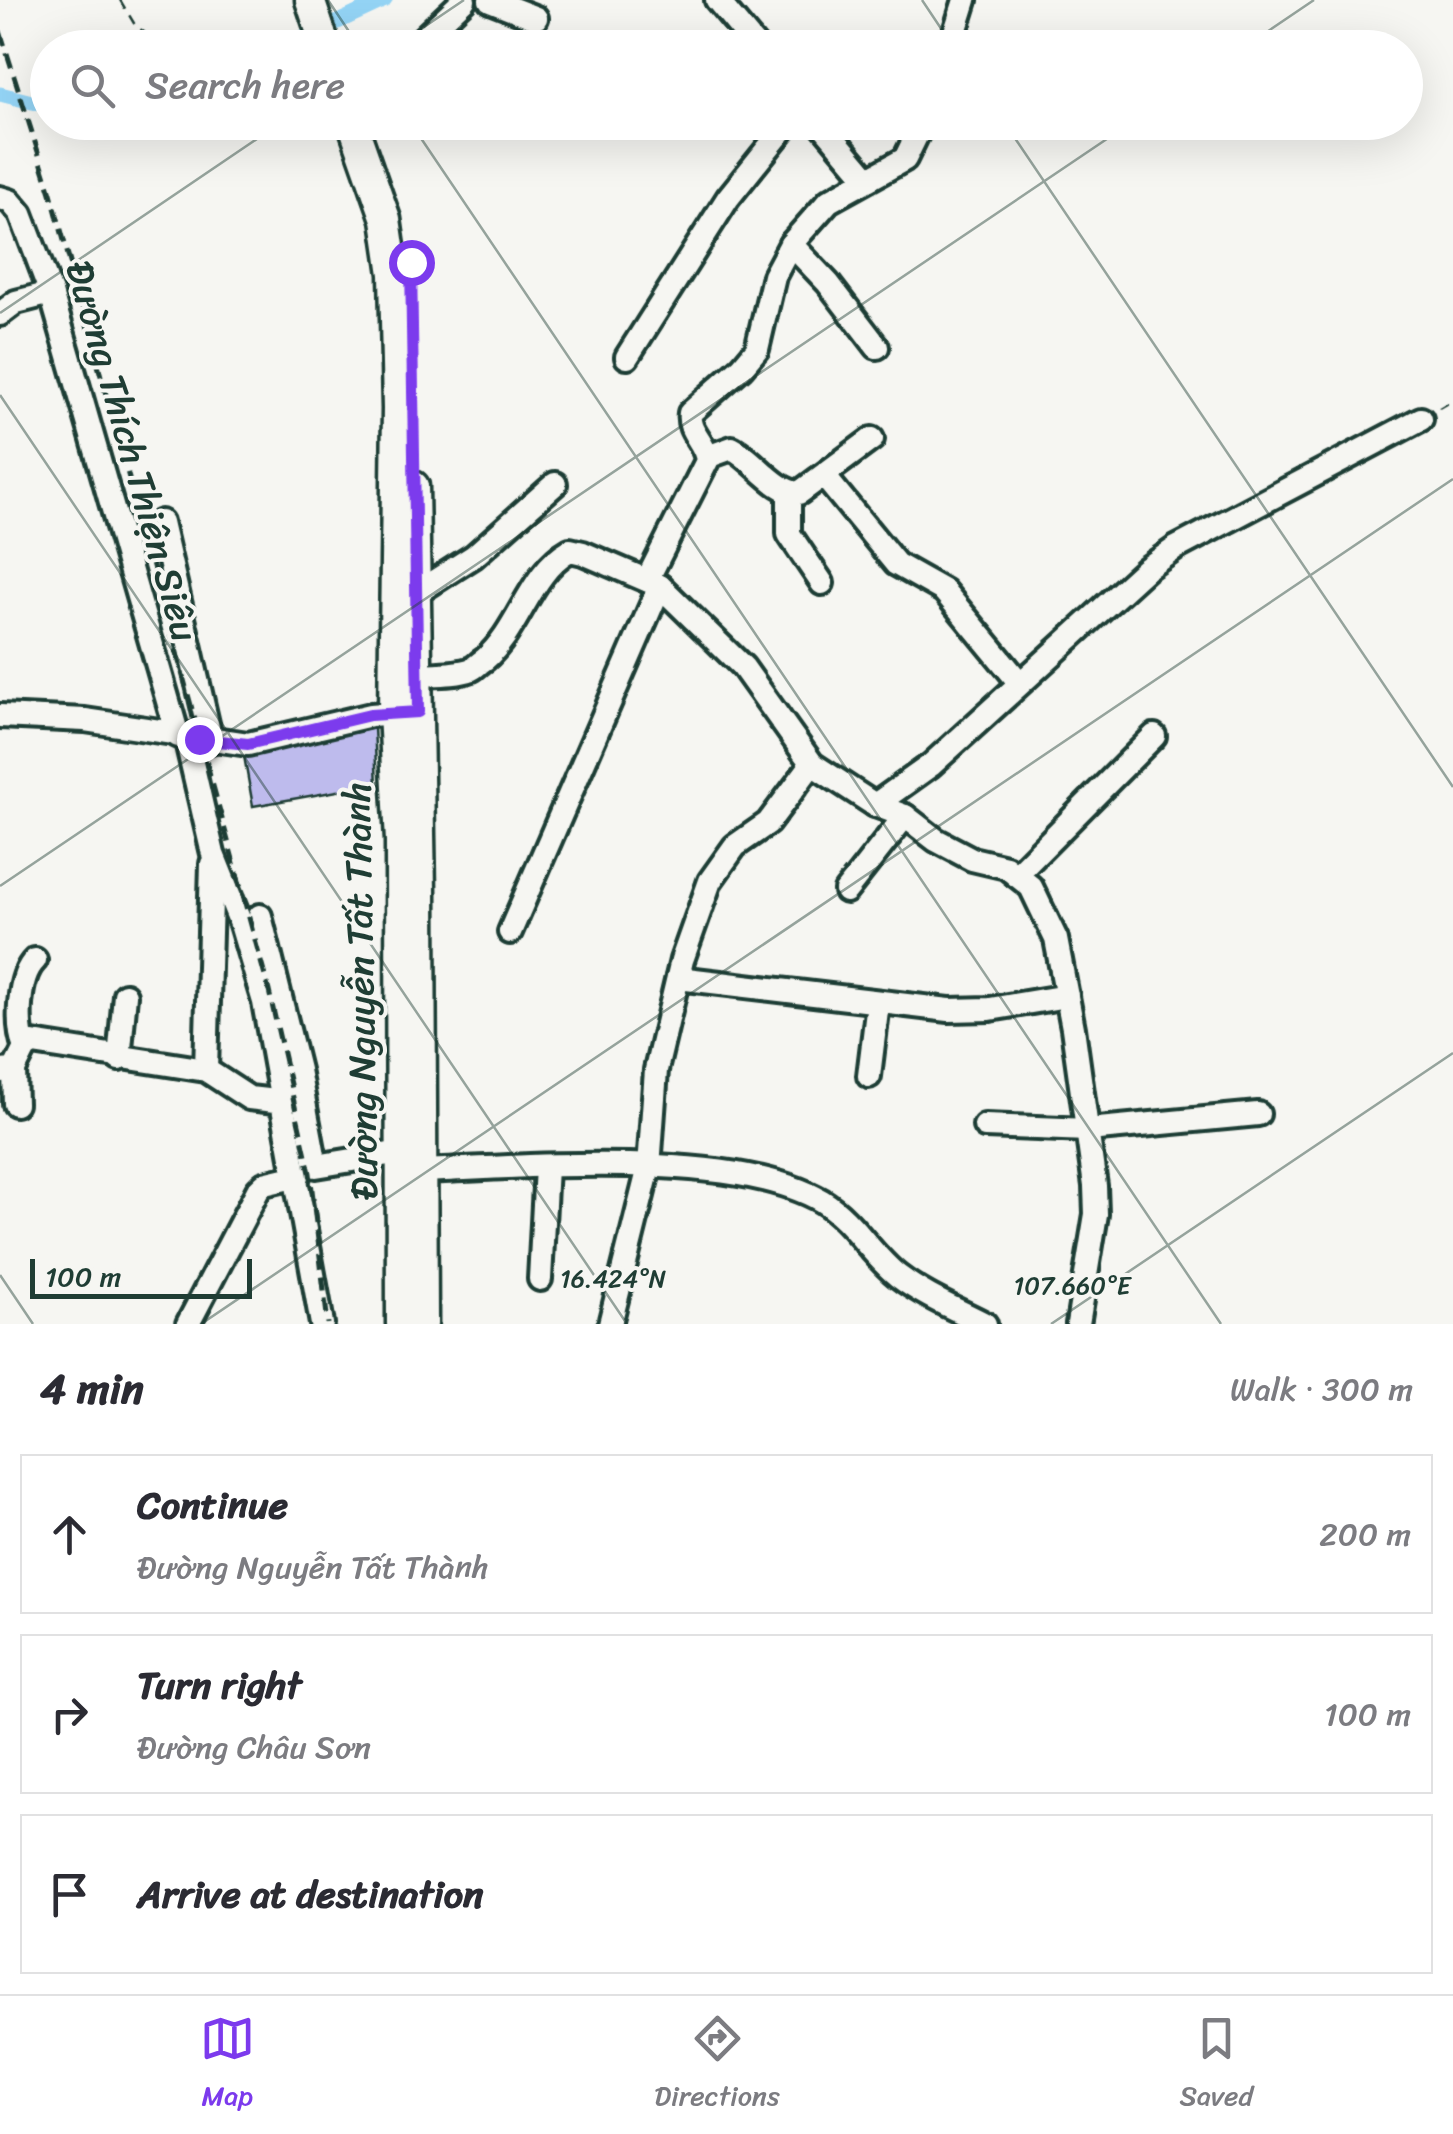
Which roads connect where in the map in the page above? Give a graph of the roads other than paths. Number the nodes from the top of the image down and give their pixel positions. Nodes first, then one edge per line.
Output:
1 (464, 0) edge
2 (490, 0) edge
3 (717, 0) edge
4 (965, 0) edge
5 (317, 2) edge
6 (536, 18) dead end
7 (322, 30) edge
8 (335, 30) edge
9 (432, 30) edge
10 (742, 30) edge
11 (956, 30) edge
12 (358, 140) edge
13 (378, 140) edge
14 (775, 140) edge
15 (835, 140) edge
16 (914, 140) edge
17 (867, 178) junction
18 (0, 198) edge
19 (791, 244) junction
20 (51, 293) junction
21 (0, 314) edge
22 (877, 347) dead end
23 (627, 357) dead end
24 (1420, 419) dead end
25 (872, 439) dead end
26 (707, 457) junction
27 (824, 476) junction
28 (556, 484) dead end
29 (789, 492) junction
30 (161, 522) dead end
31 (822, 582) dead end
32 (653, 583) junction
33 (416, 594) junction
34 (417, 675) junction
35 (1014, 677) junction
36 (406, 712) junction
37 (0, 716) edge
38 (182, 736) junction
39 (1154, 736) dead end
40 (211, 741) junction
41 (812, 764) junction
42 (874, 805) junction
43 (905, 816) junction
44 (213, 854) junction
45 (1016, 875) junction
46 (846, 891) dead end
47 (260, 916) dead end
48 (510, 932) dead end
49 (36, 960) dead end
50 (678, 978) junction
51 (125, 996) dead end
52 (1067, 996) junction
53 (878, 1002) junction
54 (24, 1048) junction
55 (119, 1059) junction
56 (206, 1070) junction
57 (7, 1071) edge
58 (869, 1076) dead end
59 (284, 1102) junction
60 (15, 1104) dead end
61 (1258, 1114) dead end
62 (985, 1126) dead end
63 (1088, 1130) junction
64 (401, 1152) junction
65 (546, 1167) junction
66 (649, 1167) junction
67 (422, 1171) junction
68 (298, 1176) junction
69 (540, 1280) dead end
70 (188, 1324) edge
71 (322, 1324) edge
72 (402, 1324) edge
73 (423, 1324) edge
74 (610, 1324) edge
75 (985, 1324) edge
76 (1078, 1324) edge

1 - 9 street
2 - 6 street
3 - 10 street
4 - 11 street
5 - 7 main road
5 - 8 main road
12 - 36 main road, Đường Nguyễn Tất Thành
13 - 33 main road, Đường Nguyễn Tất Thành
14 - 23 street
15 - 17 street
16 - 17 street
17 - 19 street
18 - 20 street, Đường Thích Thiện Siêu
19 - 22 street
19 - 26 street
20 - 21 street
20 - 38 street, Đường Thích Thiện Siêu
24 - 35 street
25 - 27 street
26 - 29 street
26 - 32 street
27 - 29 street
27 - 35 street
28 - 33 street
29 - 31 street
30 - 40 street
32 - 34 street
32 - 41 street
32 - 48 street
33 - 34 main road, Đường Nguyễn Tất Thành
34 - 36 main road, Đường Nguyễn Tất Thành
35 - 42 street
36 - 40 street
36 - 64 main road, Đường Nguyễn Tất Thành
36 - 67 main road, Đường Nguyễn Tất Thành
37 - 38 street
38 - 40 street
38 - 44 street, Đường Thích Thiện Siêu
39 - 45 street
41 - 42 street
41 - 50 street
42 - 43 street
43 - 45 street
43 - 46 street
44 - 56 street
44 - 59 street
45 - 52 street
47 - 64 street
49 - 54 street
50 - 53 street
50 - 66 street
51 - 55 street
52 - 53 street
52 - 63 street
53 - 58 street
54 - 55 street
54 - 57 street
55 - 56 street
56 - 59 street
57 - 60 street
59 - 68 street
61 - 63 street
62 - 63 street
63 - 76 street
64 - 72 main road, Đường Nguyễn Tất Thành
65 - 66 street
65 - 67 street
65 - 69 street
66 - 74 street
66 - 75 street
67 - 73 main road, Đường Nguyễn Tất Thành
68 - 70 street
68 - 71 street

